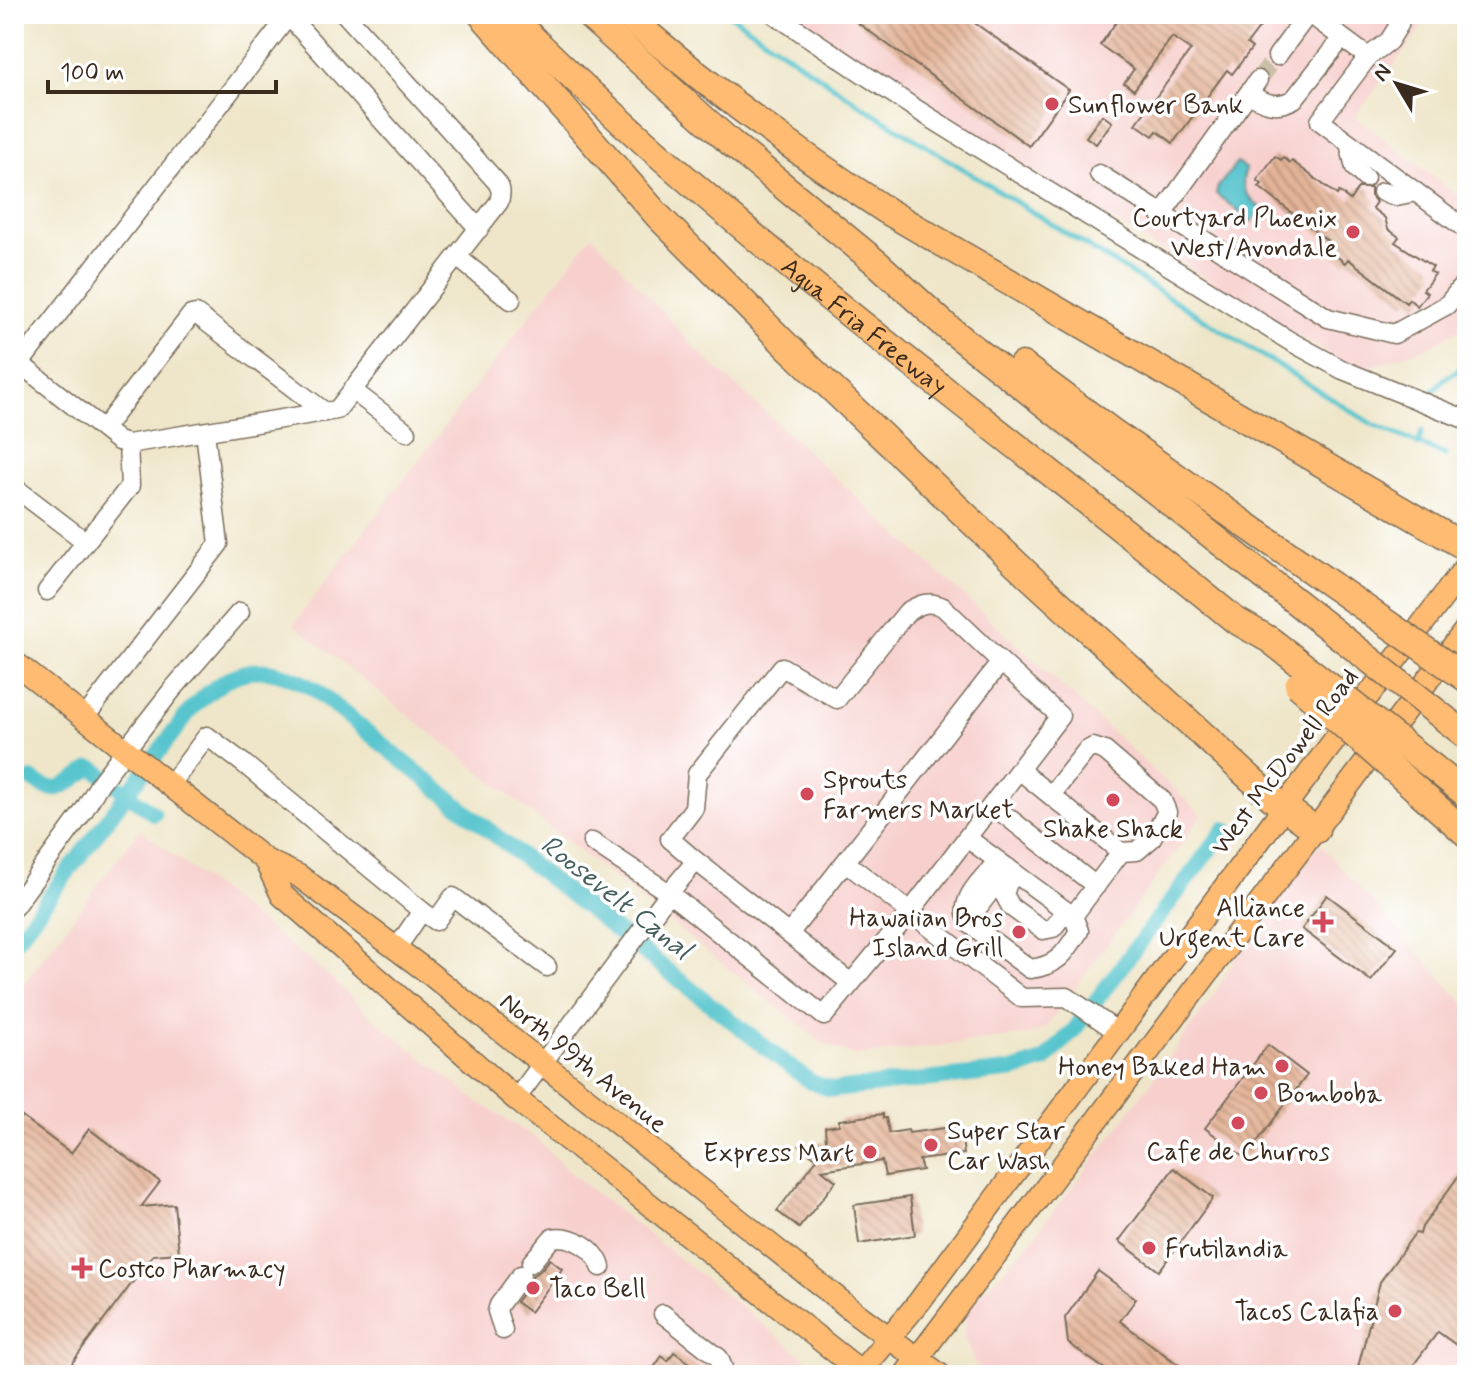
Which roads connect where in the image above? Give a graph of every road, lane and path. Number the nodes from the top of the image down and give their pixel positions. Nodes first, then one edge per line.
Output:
1 (345, 14) edge
2 (481, 14) edge
3 (508, 14) edge
4 (587, 14) edge
5 (625, 14) edge
6 (774, 14) edge
7 (1309, 14) edge
8 (1400, 14) edge
9 (288, 15) edge
10 (1342, 38) junction
11 (1277, 56) tunnel mouth
12 (1368, 57) junction
13 (1349, 143) junction
14 (1099, 174) dead end
15 (1365, 178) dead end
16 (1382, 192) dead end
17 (1416, 192) junction
18 (1161, 215) junction
19 (479, 229) junction
20 (1467, 230) edge
21 (457, 257) junction
22 (878, 264) junction
23 (1467, 280) edge
24 (511, 300) dead end
25 (16, 365) edge
26 (352, 390) junction
27 (325, 412) junction
28 (1467, 420) edge
29 (103, 429) junction
30 (205, 432) junction
31 (407, 432) dead end
32 (128, 444) junction
33 (14, 487) edge
34 (86, 542) junction
35 (1467, 548) edge
36 (1467, 565) edge
37 (47, 591) dead end
38 (240, 612) dead end
39 (1467, 628) edge
40 (14, 662) edge
41 (1001, 662) junction
42 (1304, 678) junction
43 (1467, 679) edge
44 (85, 717) junction
45 (1467, 736) edge
46 (125, 757) junction
47 (1019, 770) junction
48 (163, 778) junction
49 (1051, 795) junction
50 (1467, 795) edge
51 (992, 805) junction
52 (1284, 807) junction
53 (1316, 830) junction
54 (1467, 834) edge
55 (967, 838) junction
56 (592, 842) dead end
57 (1121, 852) junction
58 (265, 860) junction
59 (696, 861) junction
60 (845, 862) junction
61 (1008, 867) junction
62 (1096, 886) junction
63 (669, 893) junction
64 (14, 907) edge
65 (422, 911) junction
66 (910, 912) junction
67 (1069, 914) junction
68 (789, 934) junction
69 (396, 949) junction
70 (547, 967) dead end
71 (851, 983) junction
72 (1118, 1032) junction
73 (542, 1065) junction
74 (516, 1099) junction
75 (601, 1267) dead end
76 (663, 1314) dead end
77 (503, 1330) dead end
78 (890, 1338) junction
79 (912, 1367) edge
80 (723, 1368) dead end
81 (861, 1374) edge
82 (940, 1375) edge

1 - 19 lane
2 - 52 highway
3 - 42 highway, Agua Fria Freeway
4 - 22 highway
5 - 35 highway
6 - 28 lane
7 - 10 lane
7 - 11 lane
8 - 12 lane
9 - 19 lane
9 - 25 lane
10 - 12 lane
10 - 18 lane
12 - 13 lane
13 - 15 lane
13 - 17 lane
14 - 18 lane
16 - 17 lane
17 - 20 lane
18 - 23 lane
19 - 21 lane
21 - 24 lane
21 - 26 lane
22 - 43 highway, bridge
22 - 45 highway, bridge
25 - 29 lane
26 - 27 lane
26 - 31 lane
27 - 29 lane
27 - 30 lane
29 - 32 lane
30 - 32 lane
30 - 44 lane
32 - 34 lane
33 - 34 lane
34 - 37 lane
36 - 52 main road, West McDowell Road
38 - 46 lane
39 - 53 main road
40 - 44 main road, North 99th Avenue
41 - 47 lane
41 - 59 lane
41 - 60 lane
42 - 50 highway, bridge
42 - 54 highway, bridge
44 - 46 main road, North 99th Avenue
46 - 48 main road, North 99th Avenue
46 - 64 lane
47 - 49 lane
47 - 51 lane
48 - 58 main road, North 99th Avenue
48 - 65 lane
49 - 57 lane
49 - 57 lane
51 - 55 lane
51 - 62 lane
52 - 53 highway
52 - 72 main road, West McDowell Road
53 - 79 main road
55 - 61 lane
55 - 66 lane
56 - 63 lane
57 - 62 lane
58 - 69 main road, North 99th Avenue
58 - 74 main road, North 99th Avenue
59 - 63 lane
59 - 68 lane
60 - 66 lane
60 - 68 lane
61 - 67 lane
61 - 67 lane
61 - 67 lane
62 - 67 lane
63 - 71 lane
63 - 73 lane
65 - 69 lane
65 - 70 lane
66 - 71 lane
66 - 72 lane
68 - 71 lane
69 - 73 main road, North 99th Avenue
72 - 78 main road, West McDowell Road
73 - 74 lane
73 - 78 main road, North 99th Avenue
74 - 81 main road, North 99th Avenue
75 - 77 lane
76 - 80 lane
78 - 79 main road, North 99th Avenue
78 - 81 main road, West McDowell Road
79 - 82 main road, North 99th Avenue

